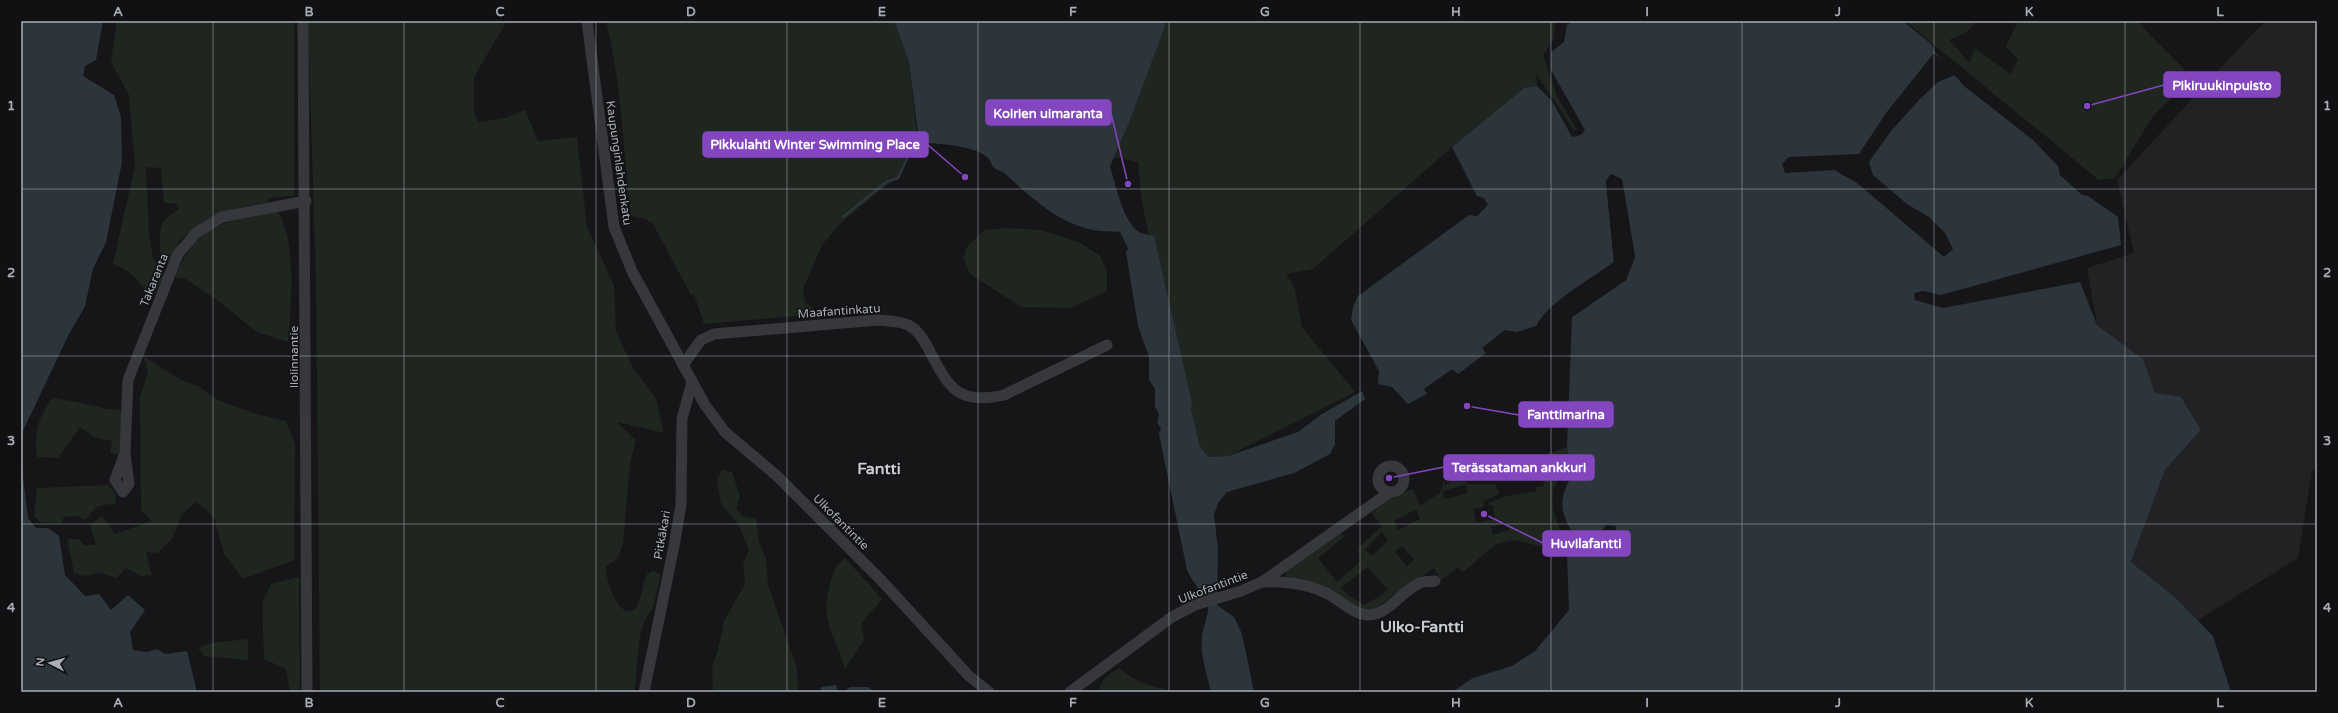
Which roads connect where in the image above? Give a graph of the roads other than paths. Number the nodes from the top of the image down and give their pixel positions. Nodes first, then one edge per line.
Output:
1 (304, 21) edge
2 (587, 21) edge
3 (306, 201) junction
4 (1107, 345) dead end
5 (683, 365) junction
6 (692, 382) junction
7 (125, 453) dead end
8 (1378, 482) junction
9 (1390, 492) junction
10 (1366, 507) junction
11 (1435, 581) dead end
12 (1262, 582) junction
13 (308, 692) edge
14 (644, 692) edge
15 (989, 692) edge
16 (1070, 692) edge

1 - 3 street, Ilolinnantie
2 - 5 street, Kaupunginlahdenkatu
3 - 7 street, Takaranta
3 - 13 street, Ilolinnantie
4 - 5 street, Maafantinkatu
5 - 6 street, Ulkofantintie
6 - 14 street, Pitkäkari
6 - 15 street, Ulkofantintie
8 - 9 street
8 - 9 street, Ulkofantintie
8 - 10 street, Ulkofantintie
9 - 10 street, Ulkofantintie
10 - 12 street, Ulkofantintie
11 - 12 street
12 - 16 street, Ulkofantintie

